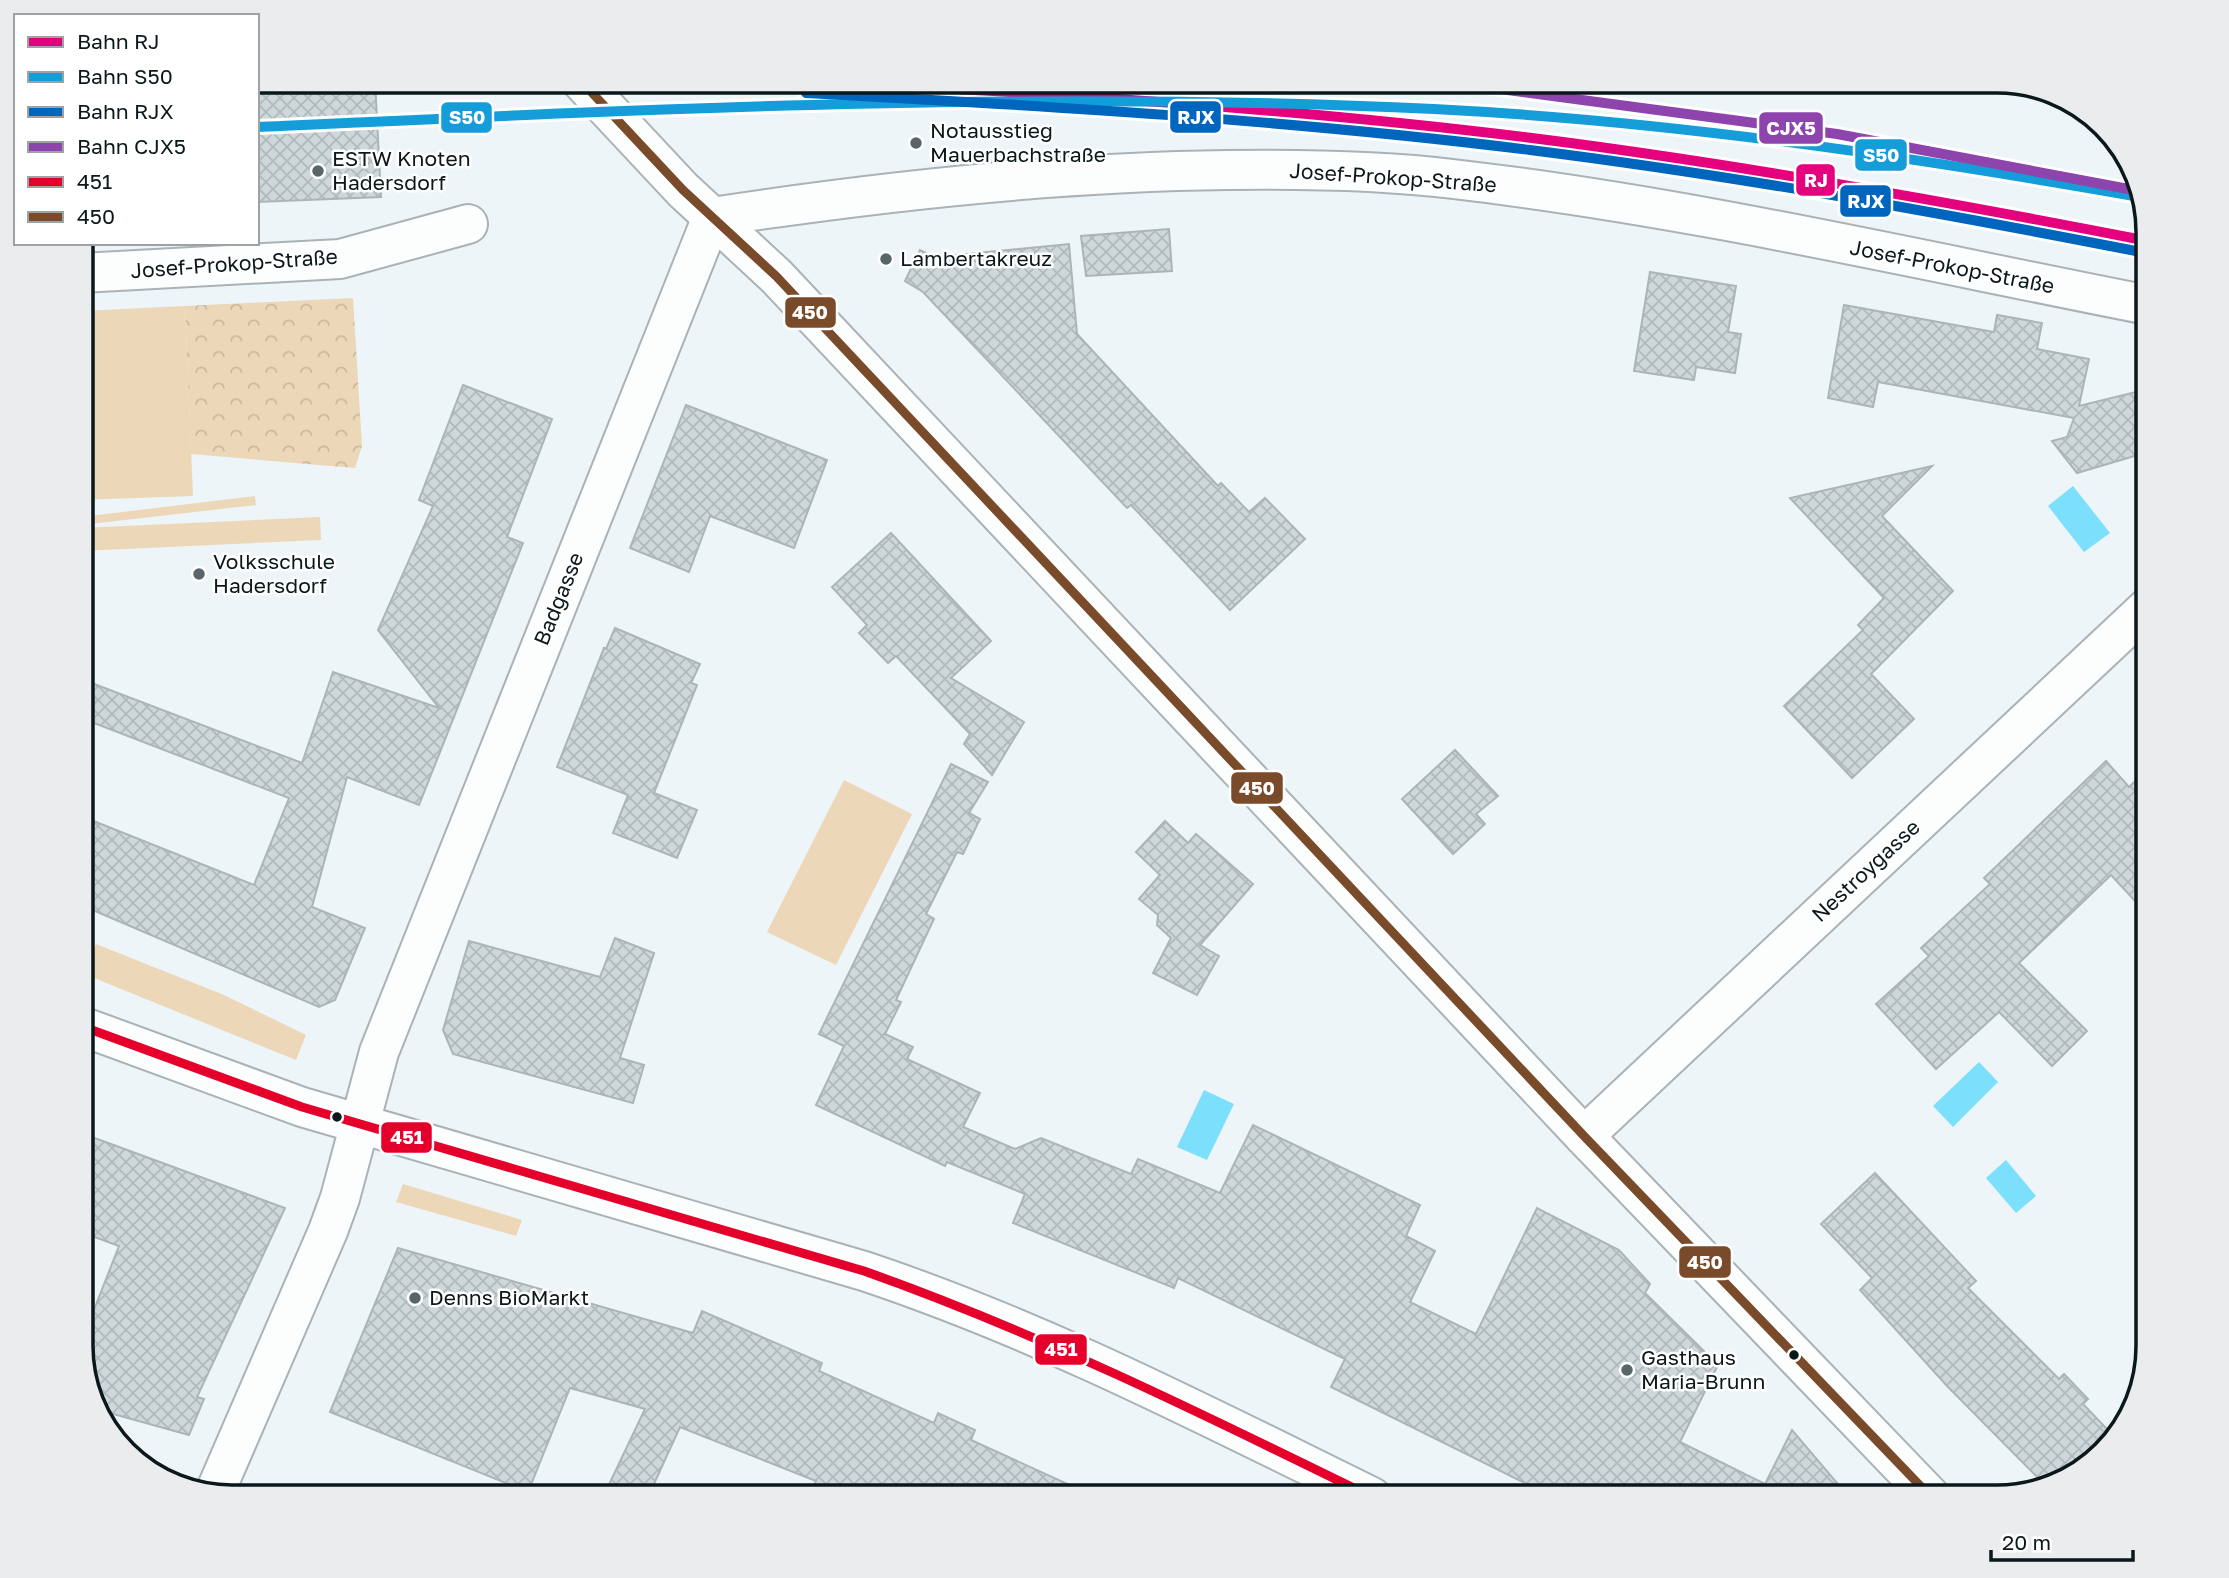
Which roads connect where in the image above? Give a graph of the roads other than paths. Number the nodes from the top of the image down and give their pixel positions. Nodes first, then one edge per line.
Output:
1 (593, 93) edge
2 (712, 216) junction
3 (468, 224) dead end
4 (93, 272) edge
5 (2136, 303) edge
6 (2136, 618) edge
7 (93, 1030) edge
8 (362, 1123) junction
9 (1584, 1136) junction
10 (218, 1484) edge
11 (1347, 1485) edge
12 (1919, 1485) edge

1 - 2 main road
2 - 5 main road, Josef-Prokop-Straße
2 - 8 main road, Badgasse
2 - 9 main road
3 - 4 main road, Josef-Prokop-Straße
6 - 9 main road, Nestroygasse
7 - 8 main road
8 - 10 main road, Badgasse
8 - 11 main road
9 - 12 main road

